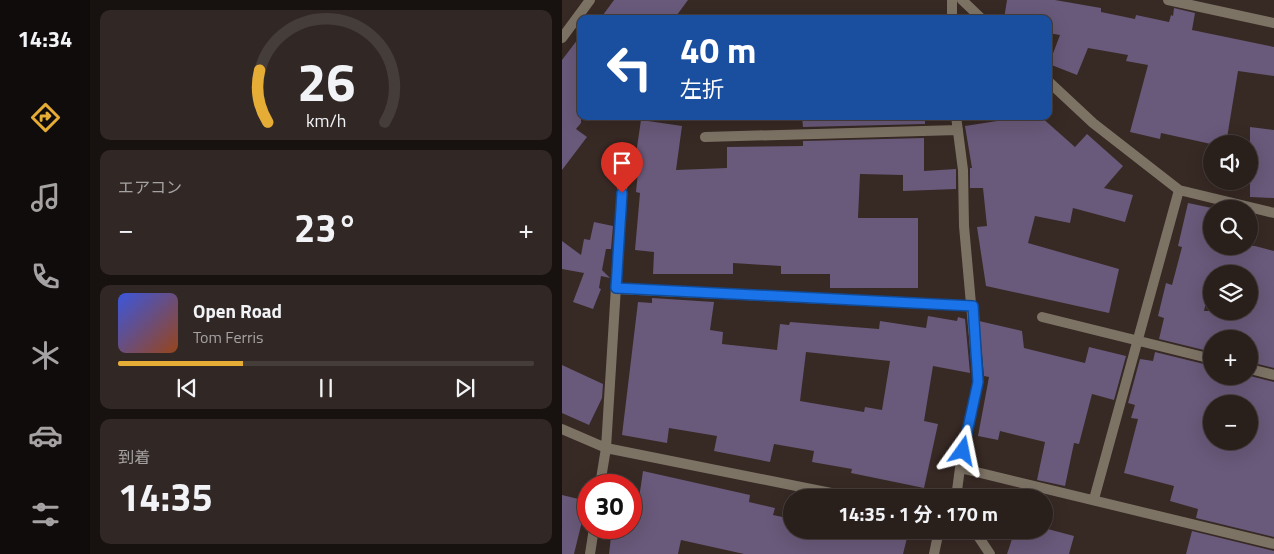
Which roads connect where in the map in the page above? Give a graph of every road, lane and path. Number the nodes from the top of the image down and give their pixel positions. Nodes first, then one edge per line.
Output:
1 (590, 0) edge
2 (952, 0) edge
3 (962, 0) edge
4 (1168, 0) edge
5 (1209, 4) edge
6 (579, 15) edge
7 (952, 15) edge
8 (978, 15) edge
9 (577, 18) edge
10 (1274, 23) edge
11 (562, 38) edge
12 (1052, 85) edge
13 (957, 120) edge
14 (958, 130) junction
15 (705, 137) dead end
16 (624, 174) dead end
17 (1180, 190) junction
18 (1274, 213) edge
19 (616, 288) junction
20 (973, 306) junction
21 (1042, 317) dead end
22 (1138, 340) junction
23 (1203, 357) edge
24 (1258, 371) edge
25 (1274, 375) edge
26 (562, 429) edge
27 (606, 448) junction
28 (960, 468) junction
29 (602, 474) edge
30 (811, 489) edge
31 (957, 489) edge
32 (1094, 499) junction
33 (592, 539) edge
34 (937, 539) edge
35 (980, 539) edge
36 (1274, 544) edge
37 (590, 554) edge
38 (934, 554) edge
39 (990, 554) edge

1 - 6 street
2 - 7 street
3 - 8 street
4 - 5 street
5 - 10 street
9 - 11 street
12 - 17 street
13 - 14 street
14 - 15 street
14 - 20 street
16 - 19 street
17 - 18 street
17 - 22 street
19 - 20 street
19 - 27 street
20 - 28 street
21 - 22 street
22 - 23 street
22 - 32 street
24 - 25 street
26 - 27 street
27 - 29 street
27 - 30 street
28 - 31 street
28 - 32 street
32 - 36 street
33 - 37 street
34 - 38 street
35 - 39 street

